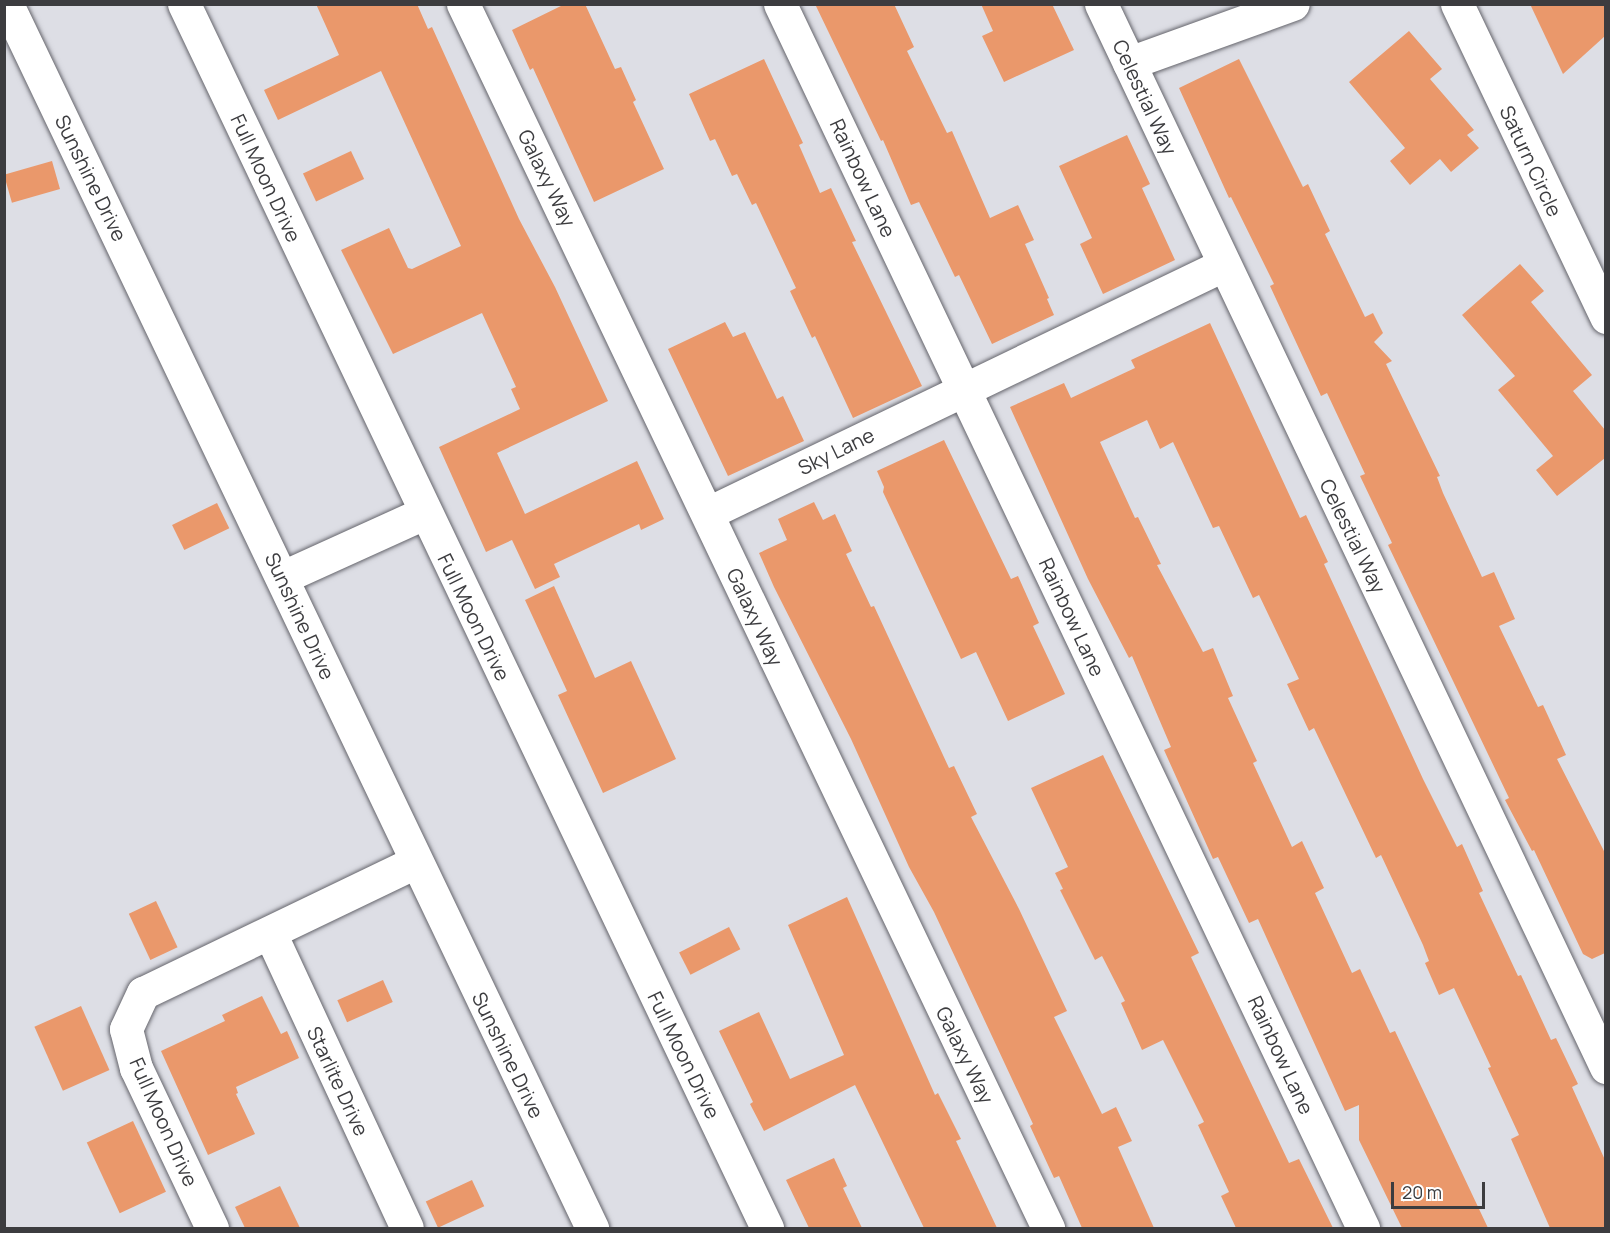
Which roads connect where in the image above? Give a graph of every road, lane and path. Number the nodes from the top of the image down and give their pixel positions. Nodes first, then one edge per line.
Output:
1 (8, 4) edge
2 (184, 4) edge
3 (463, 4) edge
4 (780, 4) edge
5 (1101, 4) edge
6 (1293, 4) edge
7 (1457, 4) edge
8 (1129, 63) junction
9 (1223, 265) junction
10 (1605, 317) edge
11 (963, 390) junction
12 (424, 513) junction
13 (708, 513) junction
14 (283, 577) junction
15 (415, 862) junction
16 (270, 933) junction
17 (1605, 1067) edge
18 (212, 1228) edge
19 (407, 1228) edge
20 (592, 1228) edge
21 (767, 1228) edge
22 (1048, 1228) edge
23 (1363, 1228) edge

1 - 14 street, Sunshine Drive
2 - 12 street, Full Moon Drive
3 - 13 street, Galaxy Way
4 - 11 street, Rainbow Lane
5 - 8 street, Celestial Way
6 - 8 street
7 - 10 street, Saturn Circle
8 - 9 street, Celestial Way
9 - 11 street, Sky Lane
9 - 17 street, Celestial Way
11 - 13 street, Sky Lane
11 - 23 street, Rainbow Lane
12 - 14 street
12 - 21 street, Full Moon Drive
13 - 22 street, Galaxy Way
14 - 15 street, Sunshine Drive
15 - 16 street, Full Moon Drive
15 - 20 street, Sunshine Drive
16 - 18 street, Full Moon Drive
16 - 19 street, Starlite Drive

